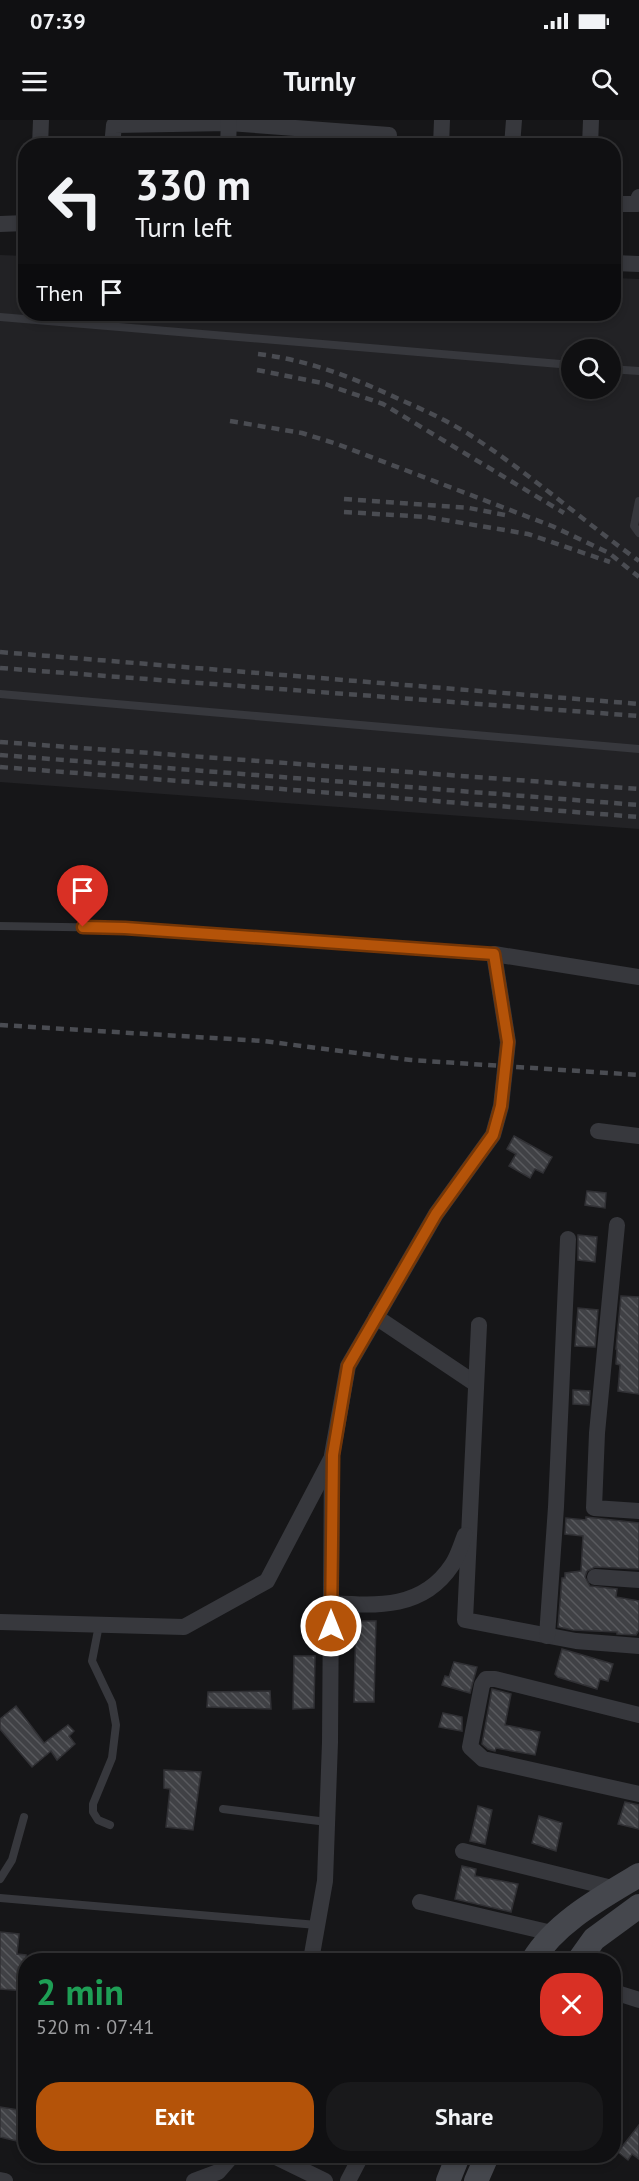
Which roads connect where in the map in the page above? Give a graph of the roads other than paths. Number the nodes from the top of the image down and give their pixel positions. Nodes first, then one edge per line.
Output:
1 (41, 120) edge
2 (442, 120) edge
3 (514, 120) edge
4 (591, 120) edge
5 (229, 121) edge
6 (114, 122) edge
7 (389, 135) dead end
8 (40, 138) edge
9 (113, 138) edge
10 (228, 138) edge
11 (441, 138) edge
12 (513, 138) edge
13 (590, 138) edge
14 (639, 197) edge
15 (621, 204) edge
16 (18, 223) edge
17 (0, 224) edge
18 (621, 263) edge
19 (639, 264) edge
20 (0, 317) edge
21 (18, 319) edge
22 (48, 321) edge
23 (561, 364) edge
24 (621, 370) edge
25 (639, 371) edge
26 (639, 501) edge
27 (639, 532) edge
28 (0, 694) edge
29 (639, 749) edge
30 (0, 926) edge
31 (494, 954) junction
32 (639, 977) edge
33 (598, 1131) dead end
34 (639, 1136) edge
35 (616, 1225) dead end
36 (568, 1239) dead end
37 (376, 1317) junction
38 (479, 1325) dead end
39 (476, 1384) junction
40 (333, 1455) junction
41 (639, 1511) edge
42 (469, 1526) junction
43 (595, 1577) dead end
44 (639, 1580) edge
45 (331, 1603) junction
46 (0, 1623) edge
47 (99, 1625) junction
48 (547, 1636) junction
49 (639, 1646) edge
50 (639, 1715) edge
51 (639, 1794) edge
52 (223, 1809) dead end
53 (24, 1817) dead end
54 (327, 1822) junction
55 (110, 1825) dead end
56 (463, 1851) dead end
57 (639, 1875) edge
58 (0, 1879) edge
59 (616, 1889) junction
60 (0, 1898) edge
61 (420, 1902) dead end
62 (639, 1906) edge
63 (317, 1925) junction
64 (556, 1934) junction
65 (312, 1953) edge
66 (537, 1953) edge
67 (584, 1953) edge
68 (621, 1994) edge
69 (639, 2000) edge
70 (226, 2163) edge
71 (289, 2163) edge
72 (357, 2163) edge
73 (455, 2163) edge
74 (485, 2163) edge
75 (0, 2180) edge
76 (5, 2181) edge
77 (194, 2181) edge
78 (326, 2181) edge
79 (348, 2181) edge
80 (448, 2181) edge
81 (476, 2181) edge

1 - 8 street
2 - 11 street
3 - 12 street
4 - 13 street
5 - 6 street
5 - 7 street
5 - 10 street
6 - 9 street
14 - 15 street
16 - 17 street
18 - 19 street
20 - 21 lane
22 - 23 lane
24 - 25 lane
26 - 27 lane
28 - 29 lane
30 - 31 lane
31 - 32 street
31 - 37 street
33 - 34 street
35 - 41 street
36 - 48 street
37 - 39 street
37 - 40 street
38 - 39 street
39 - 42 street
40 - 45 street
40 - 47 street
42 - 45 street
42 - 48 street
43 - 44 street
45 - 54 street
46 - 47 street
47 - 55 lane
48 - 49 street
50 - 51 street
52 - 54 lane
53 - 58 lane
54 - 63 street
56 - 59 street
57 - 59 street
59 - 64 street
60 - 63 lane
61 - 64 street
62 - 67 street
63 - 65 street
64 - 66 street
68 - 69 street
70 - 77 street
71 - 78 street
72 - 79 street
73 - 80 street
74 - 81 street
75 - 76 street

